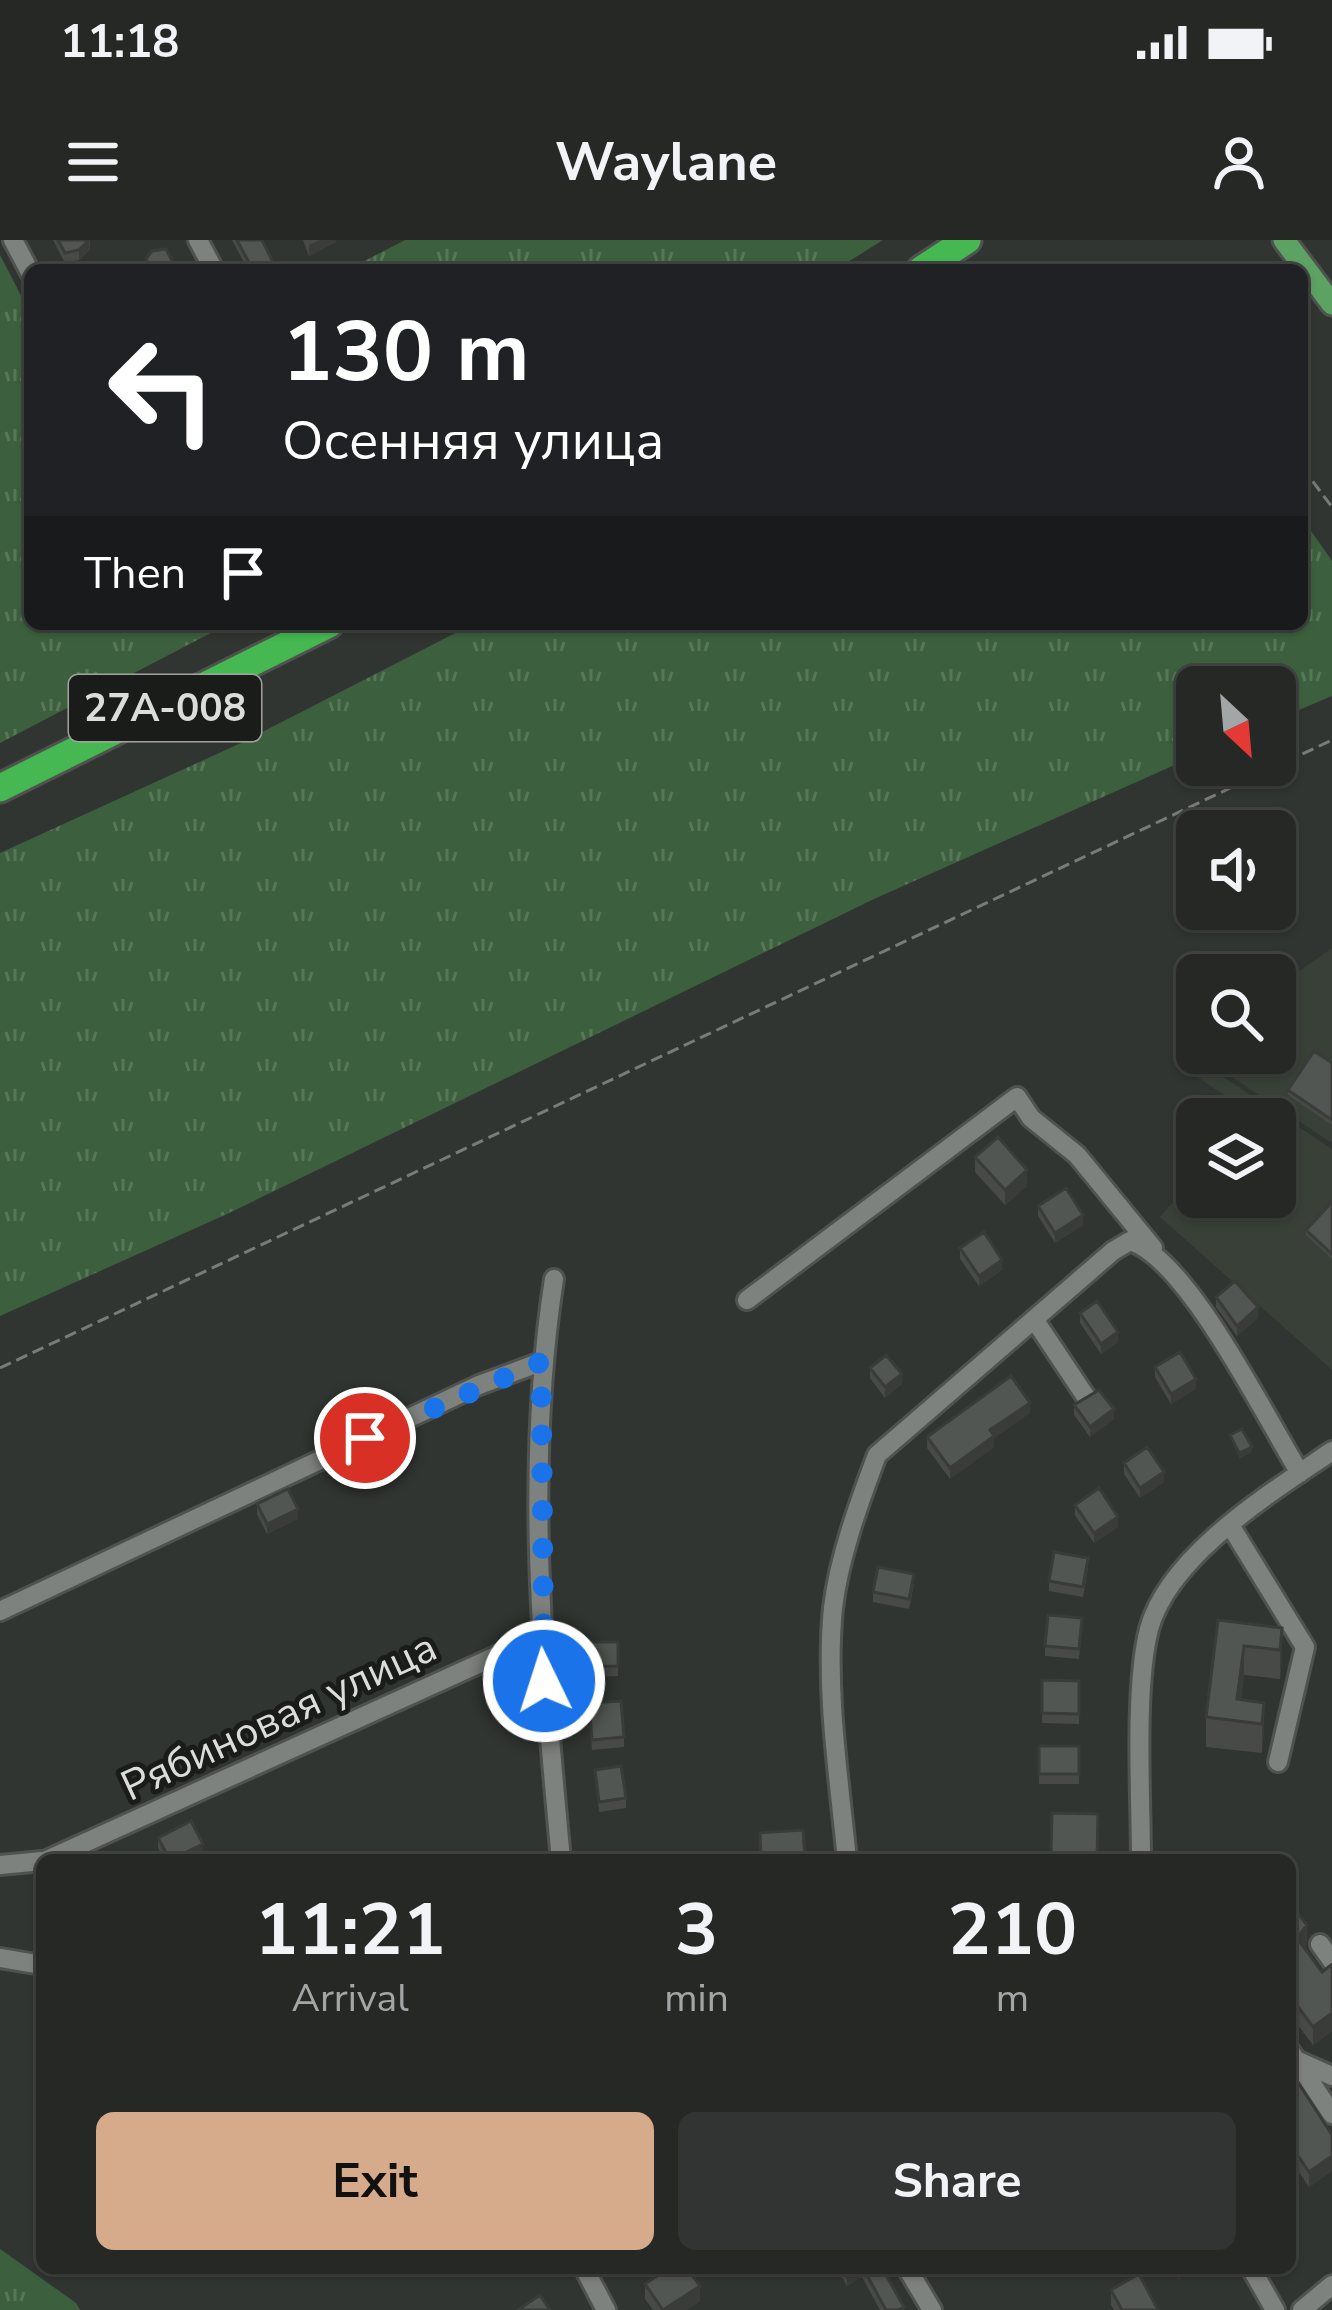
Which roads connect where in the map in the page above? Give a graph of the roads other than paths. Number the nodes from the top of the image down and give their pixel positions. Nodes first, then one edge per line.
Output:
1 (967, 240) edge
2 (930, 264) edge
3 (1308, 272) edge
4 (1332, 304) edge
5 (317, 630) edge
6 (0, 788) edge
7 (1153, 1248) junction
8 (554, 1279) dead end
9 (747, 1300) dead end
10 (1034, 1319) junction
11 (541, 1362) junction
12 (1086, 1397) edge
13 (1332, 1451) edge
14 (1300, 1474) junction
15 (1230, 1525) junction
16 (0, 1611) edge
17 (540, 1636) junction
18 (1278, 1762) dead end
19 (57, 1854) edge
20 (560, 1854) edge
21 (847, 1854) edge
22 (1141, 1854) edge
23 (36, 1861) edge
24 (0, 1865) edge
25 (1320, 1944) dead end
26 (0, 1958) edge
27 (1332, 1961) edge
28 (36, 1964) edge
29 (1296, 2057) edge
30 (1296, 2060) edge
31 (1332, 2076) edge
32 (1332, 2114) edge
33 (587, 2274) edge
34 (911, 2274) edge
35 (1255, 2274) edge
36 (1332, 2285) edge
37 (607, 2310) edge
38 (932, 2310) edge
39 (1275, 2310) edge
40 (1302, 2310) edge

1 - 2 highway
3 - 4 main road
5 - 6 highway, 27А-008
7 - 9 street
7 - 10 street
7 - 14 street
8 - 11 street
10 - 12 street
10 - 21 street
11 - 16 street
11 - 17 street
13 - 14 street
14 - 15 street
15 - 18 street
15 - 22 street
17 - 19 street, Рябиновая улица
17 - 20 street
23 - 24 street, Рябиновая улица
25 - 27 street
26 - 28 street
29 - 31 street
30 - 32 street
33 - 37 street
34 - 38 street
35 - 39 street
36 - 40 street

